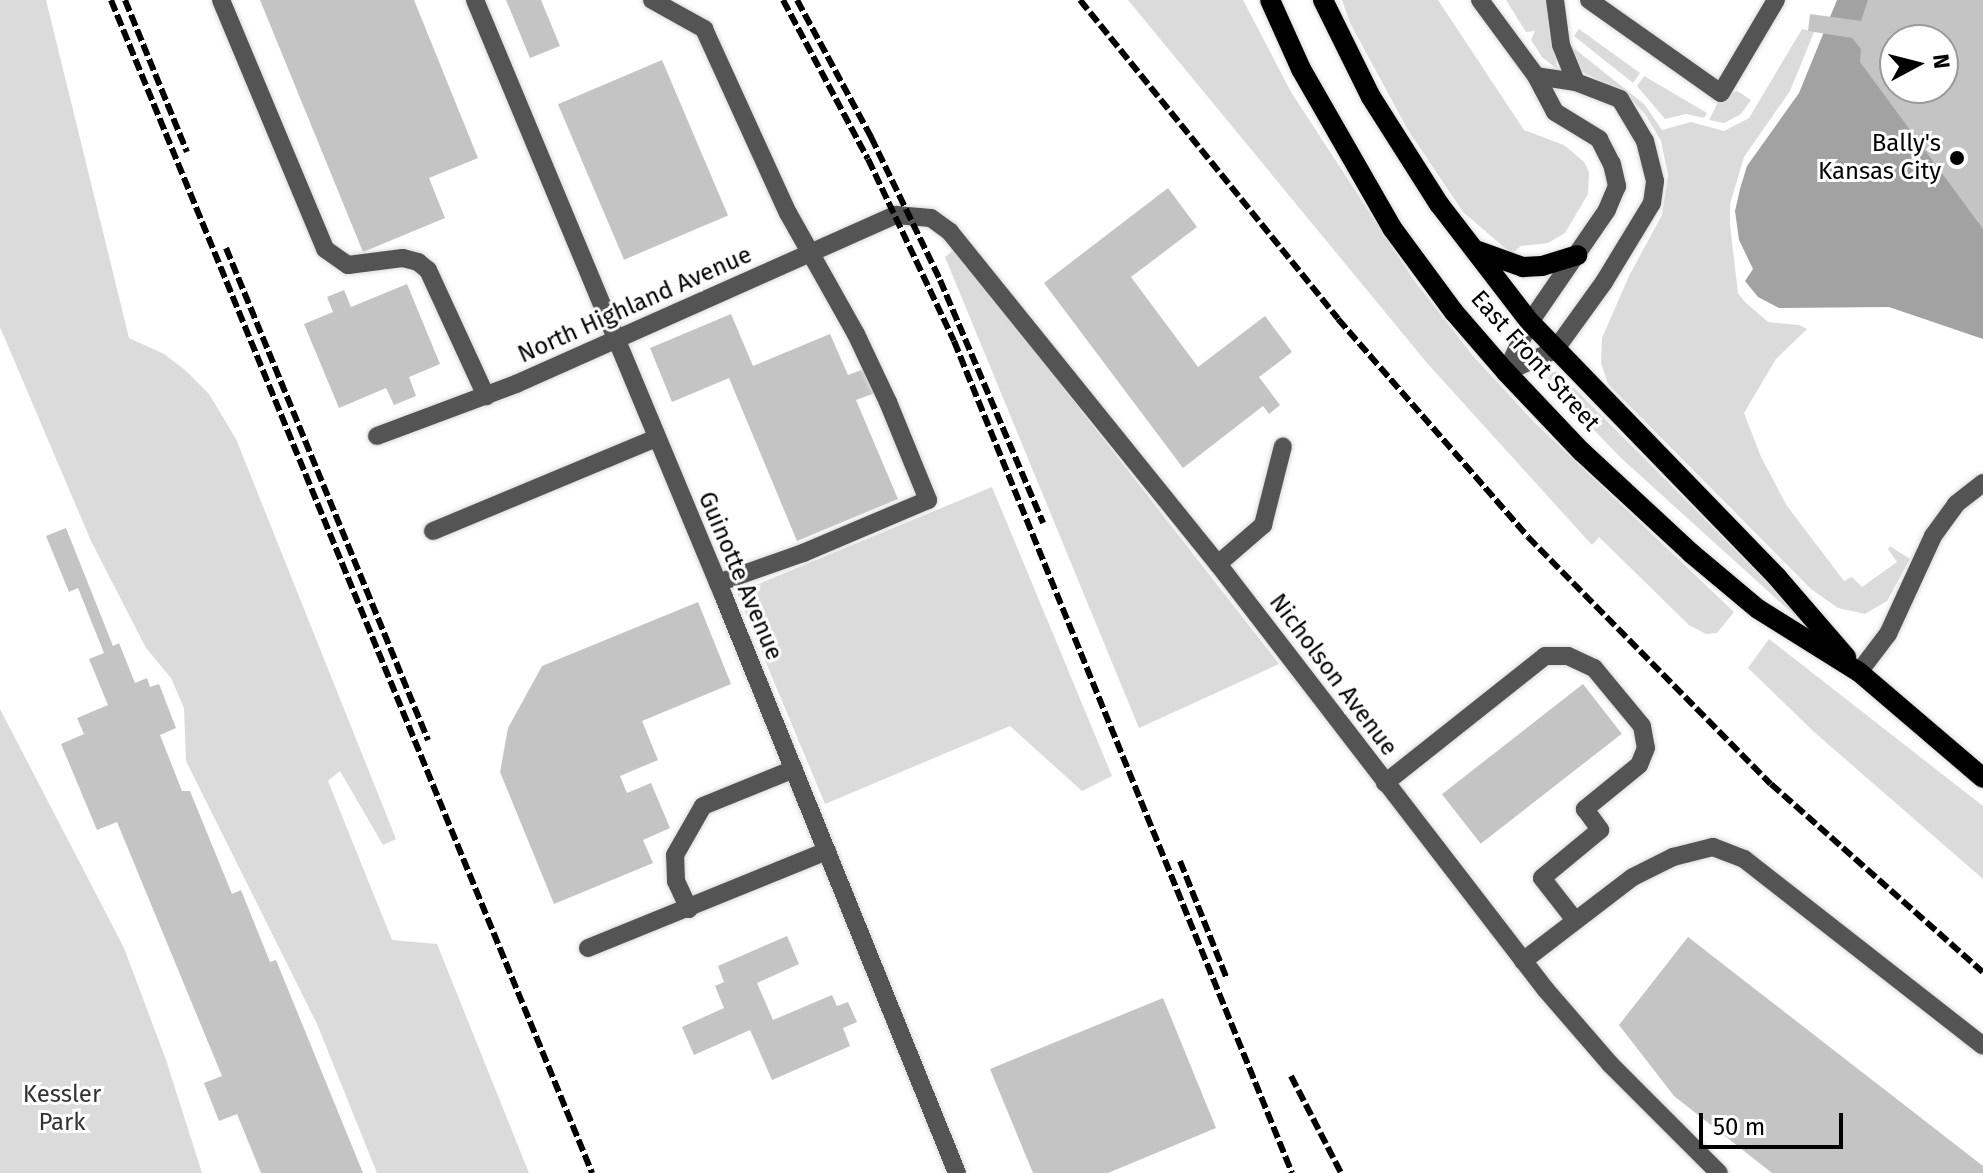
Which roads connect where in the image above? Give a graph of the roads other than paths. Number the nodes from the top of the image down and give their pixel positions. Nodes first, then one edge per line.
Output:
1 (221, 0) edge
2 (475, 0) edge
3 (652, 0) edge
4 (1270, 0) edge
5 (1323, 0) edge
6 (1481, 0) edge
7 (1555, 0) edge
8 (1589, 0) edge
9 (1776, 0) edge
10 (1536, 76) junction
11 (1576, 82) junction
12 (909, 213) joint
13 (1474, 249) junction
14 (809, 254) junction
15 (1577, 255) junction
16 (1530, 322) junction
17 (616, 341) junction
18 (1555, 350) junction
19 (1506, 372) junction
20 (486, 396) junction
21 (377, 436) dead end
22 (656, 438) junction
23 (1283, 446) dead end
24 (1983, 483) edge
25 (433, 531) dead end
26 (1218, 564) junction
27 (718, 583) junction
28 (1859, 672) junction
29 (794, 769) junction
30 (1983, 778) edge
31 (1385, 783) junction
32 (827, 851) junction
33 (689, 909) junction
34 (1574, 919) junction
35 (588, 948) dead end
36 (1523, 961) junction
37 (1983, 1046) edge
38 (957, 1173) edge
39 (1719, 1173) edge

1 - 20 street
2 - 17 street, Guinotte Avenue
3 - 14 street
4 - 19 main road, East Front Street
5 - 13 main road, East Front Street
6 - 10 street
7 - 11 street
8 - 9 street
10 - 11 street
10 - 15 street
11 - 18 street
12 - 14 street, North Highland Avenue
12 - 26 street, Nicholson Avenue
13 - 15 main road
13 - 16 main road, East Front Street
14 - 17 street, North Highland Avenue
14 - 27 street
15 - 16 street
16 - 18 main road, East Front Street
16 - 19 street
17 - 20 street, North Highland Avenue
17 - 22 street, Guinotte Avenue
18 - 19 street
18 - 28 main road, East Front Street
19 - 28 main road, East Front Street
20 - 21 street, North Highland Avenue
22 - 25 street
22 - 27 street, Guinotte Avenue
23 - 26 street
24 - 28 street
26 - 31 street, Nicholson Avenue
27 - 29 street, Guinotte Avenue
28 - 30 main road, East Front Street
29 - 32 street, Guinotte Avenue
29 - 33 street
31 - 34 street
31 - 36 street, Nicholson Avenue
32 - 33 street
32 - 38 street, Guinotte Avenue
33 - 35 street
34 - 36 street
34 - 37 street
36 - 39 street, Nicholson Avenue

